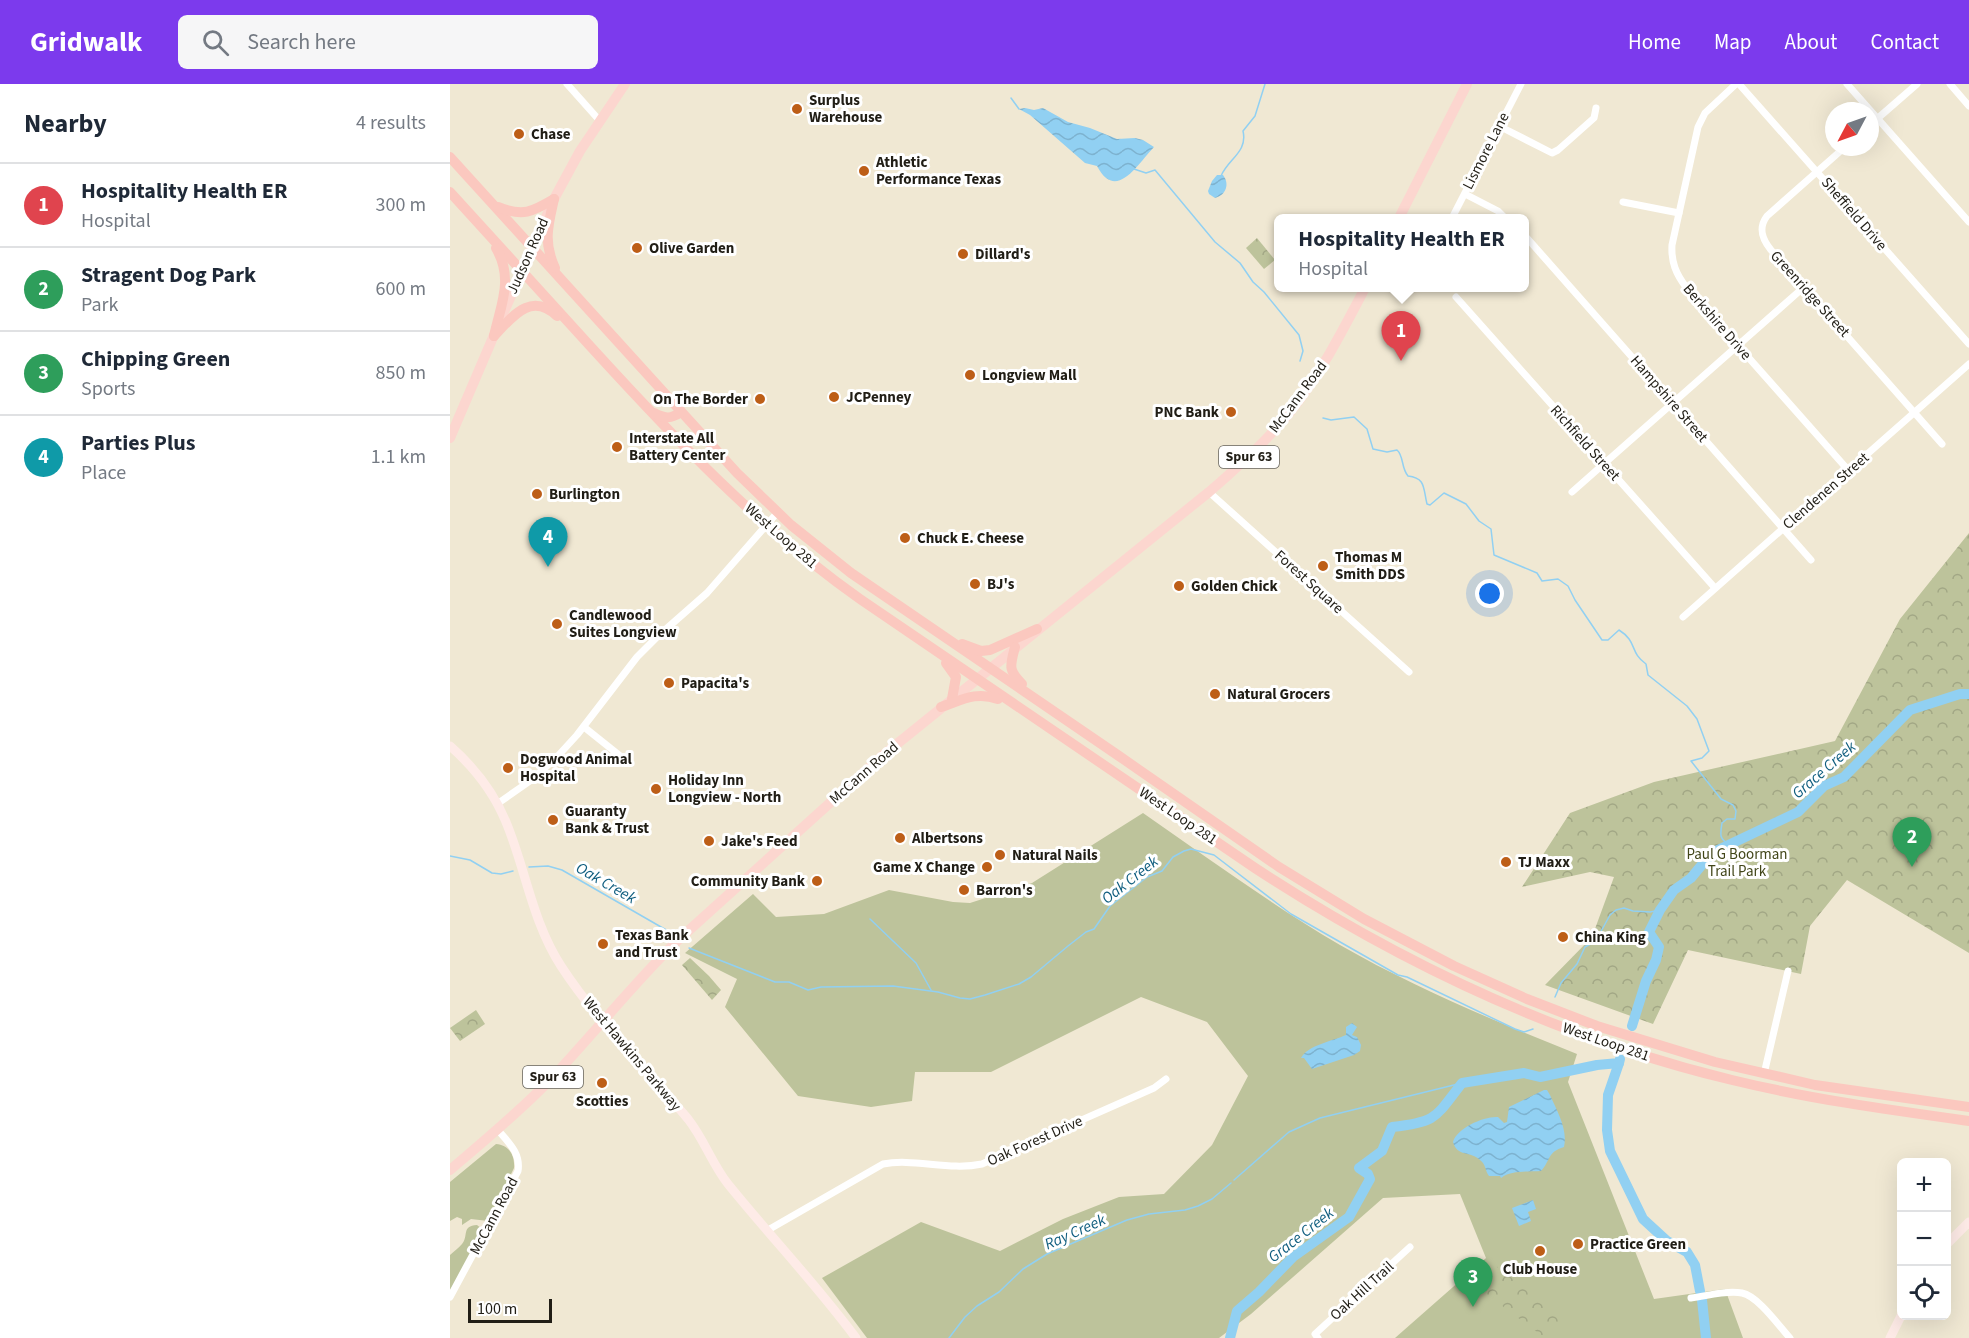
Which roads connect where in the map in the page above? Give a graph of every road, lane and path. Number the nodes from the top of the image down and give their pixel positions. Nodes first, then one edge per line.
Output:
1 (567, 84) edge
2 (625, 84) edge
3 (1467, 84) edge
4 (1521, 84) edge
5 (1738, 84) edge
6 (1847, 84) edge
7 (1917, 84) edge
8 (1950, 84) edge
9 (1863, 102) edge
10 (1969, 106) edge
11 (1596, 108) dead end
12 (1879, 116) edge
13 (1879, 120) edge
14 (600, 121) junction
15 (1499, 126) junction
16 (450, 156) edge
17 (1834, 156) edge
18 (1817, 171) junction
19 (450, 192) edge
20 (1465, 194) junction
21 (554, 199) junction
22 (1623, 202) dead end
23 (495, 206) junction
24 (1679, 213) junction
25 (1403, 214) edge
26 (1455, 214) edge
27 (1501, 214) edge
28 (1969, 222) edge
29 (485, 230) junction
30 (1529, 240) edge
31 (531, 247) junction
32 (521, 270) junction
33 (561, 279) junction
34 (1804, 287) junction
35 (1363, 292) edge
36 (1456, 297) dead end
37 (494, 336) junction
38 (582, 336) junction
39 (1969, 344) edge
40 (1738, 345) junction
41 (1969, 364) edge
42 (1672, 403) junction
43 (648, 410) junction
44 (681, 412) junction
45 (1915, 413) junction
46 (450, 438) edge
47 (1942, 444) dead end
48 (1604, 464) junction
49 (1849, 471) junction
50 (1209, 492) junction
51 (1572, 492) dead end
52 (777, 513) junction
53 (766, 525) junction
54 (1783, 528) junction
55 (1811, 560) dead end
56 (1715, 588) junction
57 (1683, 617) dead end
58 (1037, 629) junction
59 (941, 635) junction
60 (1015, 647) junction
61 (931, 648) junction
62 (990, 668) junction
63 (1409, 672) dead end
64 (977, 679) junction
65 (952, 699) junction
66 (1042, 703) junction
67 (1017, 706) junction
68 (941, 707) junction
69 (584, 727) junction
70 (450, 746) edge
71 (629, 764) dead end
72 (1120, 777) junction
73 (1167, 789) junction
74 (497, 804) junction
75 (1199, 830) junction
76 (1250, 848) junction
77 (1371, 939) junction
78 (1454, 966) junction
79 (1788, 971) dead end
80 (604, 1021) junction
81 (1684, 1067) junction
82 (1751, 1071) junction
83 (1764, 1074) junction
84 (1166, 1079) dead end
85 (1781, 1092) junction
86 (1863, 1093) junction
87 (1969, 1107) edge
88 (1969, 1121) edge
89 (498, 1130) junction
90 (450, 1170) edge
91 (1969, 1222) edge
92 (768, 1230) junction
93 (1951, 1241) edge
94 (1410, 1247) dead end
95 (450, 1298) edge
96 (1691, 1298) dead end
97 (1899, 1320) edge
98 (1317, 1336) edge
99 (856, 1338) edge
100 (1790, 1338) edge
101 (1890, 1338) edge

1 - 14 street
2 - 14 main road, Judson Road
3 - 25 main road
4 - 15 street, Lismore Lane
5 - 18 street, Sheffield Drive
5 - 24 street, Berkshire Drive
6 - 9 street
7 - 12 street
8 - 10 street
11 - 15 street
13 - 28 street
14 - 21 main road, Judson Road
15 - 20 street, Lismore Lane
16 - 23 highway, West Loop 281
17 - 18 street, Greenridge Street
18 - 34 street, Greenridge Street
18 - 39 street, Sheffield Drive
19 - 29 highway
20 - 26 street, Lismore Lane
20 - 27 street
21 - 23 highway
21 - 31 main road, Judson Road
21 - 33 highway
22 - 24 street
23 - 31 highway, West Loop 281
24 - 40 street, Berkshire Drive
29 - 32 highway, West Loop 281
29 - 37 highway
30 - 42 street, Hampshire Street
31 - 32 main road, Judson Road
31 - 33 highway, West Loop 281
32 - 37 main road, Judson Road
32 - 38 highway, West Loop 281
33 - 44 highway, West Loop 281
34 - 40 street
34 - 45 street, Greenridge Street
35 - 50 main road, McCann Road / Spur 63
36 - 48 street, Richfield Street
37 - 38 highway
37 - 46 main road, Judson Road
38 - 43 highway, West Loop 281
40 - 42 street
40 - 49 street, Berkshire Drive
41 - 45 street, Clendenen Street
42 - 48 street
42 - 54 street, Hampshire Street
43 - 44 highway
43 - 53 highway, West Loop 281
44 - 52 highway, West Loop 281
45 - 47 street, Greenridge Street
45 - 49 street, Clendenen Street
48 - 51 street
48 - 56 street, Richfield Street
49 - 54 street, Clendenen Street
50 - 58 main road, McCann Road / Spur 63
50 - 63 street, Forest Square
52 - 53 street
52 - 59 highway, West Loop 281
53 - 61 highway, West Loop 281
53 - 69 street
54 - 55 street, Hampshire Street
54 - 56 street, Clendenen Street
56 - 57 street, Clendenen Street
58 - 59 highway
58 - 60 main road, McCann Road / Spur 63
59 - 62 highway, West Loop 281
60 - 62 main road, McCann Road / Spur 63
60 - 66 highway
61 - 64 highway, West Loop 281
61 - 65 highway
62 - 64 main road, McCann Road / Spur 63
62 - 66 highway, West Loop 281
64 - 65 main road, McCann Road / Spur 63
64 - 67 highway, West Loop 281
65 - 68 main road, McCann Road / Spur 63
66 - 73 highway, West Loop 281
67 - 68 highway
67 - 72 highway, West Loop 281
68 - 80 main road, McCann Road / Spur 63
69 - 71 street
69 - 74 street
70 - 74 main road, West Hawkins Parkway
72 - 73 highway
72 - 75 highway, West Loop 281
73 - 76 highway, West Loop 281
74 - 80 main road, West Hawkins Parkway
75 - 76 highway
75 - 77 highway, West Loop 281
76 - 78 highway, West Loop 281
77 - 78 highway
77 - 81 highway, West Loop 281
78 - 82 highway, West Loop 281
79 - 83 street
80 - 89 main road, McCann Road / Spur 63
80 - 92 main road, West Hawkins Parkway
81 - 82 highway
81 - 85 highway, West Loop 281
82 - 83 highway, West Loop 281
83 - 86 highway, West Loop 281
84 - 92 street, Oak Forest Drive
85 - 86 highway
85 - 88 highway, West Loop 281
86 - 87 highway, West Loop 281
89 - 90 main road, Spur 63
89 - 95 street, McCann Road
91 - 93 main road
92 - 99 main road, West Hawkins Parkway
94 - 98 street, Oak Hill Trail
96 - 100 street
97 - 101 main road

